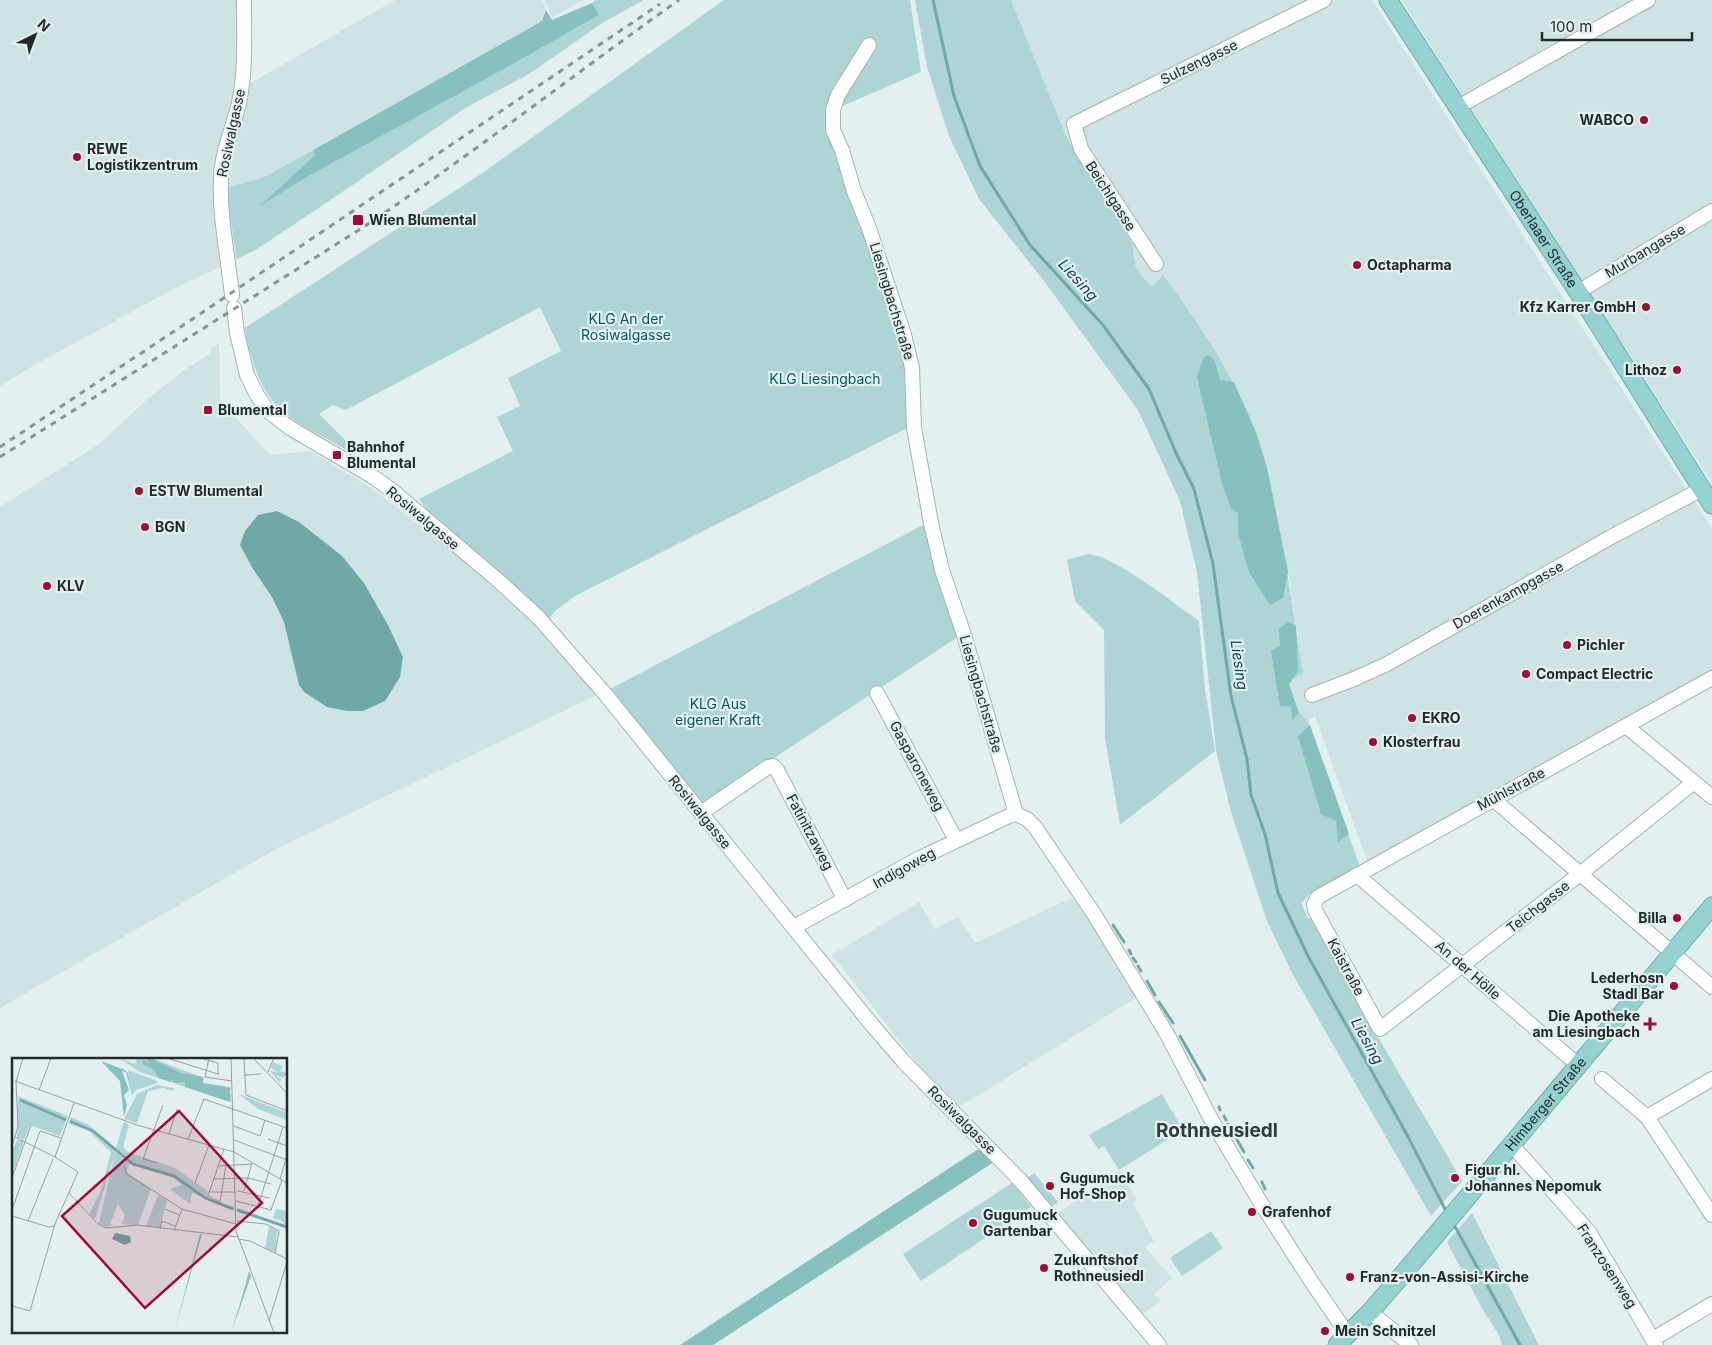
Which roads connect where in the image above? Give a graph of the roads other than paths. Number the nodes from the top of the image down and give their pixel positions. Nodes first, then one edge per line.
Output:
1 (244, 0) edge
2 (1324, 0) edge
3 (1388, 0) edge
4 (1648, 0) edge
5 (868, 45) dead end
6 (1458, 107) junction
7 (1074, 124) joint
8 (1712, 211) edge
9 (1156, 264) dead end
10 (1578, 292) junction
11 (1702, 489) junction
12 (1712, 505) edge
13 (1712, 678) edge
14 (878, 693) dead end
15 (1312, 696) dead end
16 (1626, 726) junction
17 (1694, 782) junction
18 (1712, 797) edge
19 (1493, 799) junction
20 (701, 813) junction
21 (1016, 814) junction
22 (956, 840) junction
23 (1580, 874) junction
24 (1357, 875) junction
25 (846, 900) junction
26 (1314, 904) joint
27 (1712, 906) edge
28 (794, 928) junction
29 (1673, 953) junction
30 (1463, 965) junction
31 (1712, 987) edge
32 (1380, 1029) joint
33 (1578, 1064) junction
34 (1602, 1079) dead end
35 (1712, 1079) edge
36 (1647, 1117) junction
37 (1512, 1145) junction
38 (1712, 1215) edge
39 (1712, 1304) edge
40 (1370, 1312) junction
41 (1342, 1335) edge
42 (1654, 1342) edge
43 (1159, 1345) edge
44 (1411, 1345) edge

1 - 20 street, Rosiwalgasse
2 - 7 street, Sulzengasse
3 - 6 main road, Oberlaaer Straße
4 - 6 street
5 - 21 street, Liesingbachstraße
6 - 10 main road, Oberlaaer Straße
7 - 9 street, Beichlgasse
8 - 10 street, Murbangasse
10 - 11 main road, Oberlaaer Straße
11 - 12 main road, Oberlaaer Straße
11 - 15 street, Doerenkampgasse
13 - 16 street, Mühlstraße
14 - 22 street, Gasparoneweg
16 - 17 street
16 - 19 street, Mühlstraße
17 - 18 street
17 - 23 street, Teichgasse
19 - 23 street
19 - 24 street, Mühlstraße
20 - 25 street, Fatinitzaweg
20 - 28 street, Rosiwalgasse
21 - 22 street, Indigoweg
21 - 41 street
22 - 25 street, Indigoweg
23 - 29 street
23 - 30 street, Teichgasse
24 - 26 street, Mühlstraße
24 - 30 street, An der Hölle
25 - 28 street, Indigoweg
26 - 32 street, Kaistraße
27 - 29 main road, Himberger Straße
28 - 43 street, Rosiwalgasse
29 - 31 street
29 - 33 main road, Himberger Straße
30 - 32 street, Teichgasse
30 - 33 street, An der Hölle
33 - 37 main road, Himberger Straße
34 - 36 street
35 - 36 street
36 - 38 street
37 - 40 main road, Himberger Straße
37 - 42 street, Franzosenweg
39 - 42 street
40 - 41 main road, Himberger Straße
40 - 44 street

